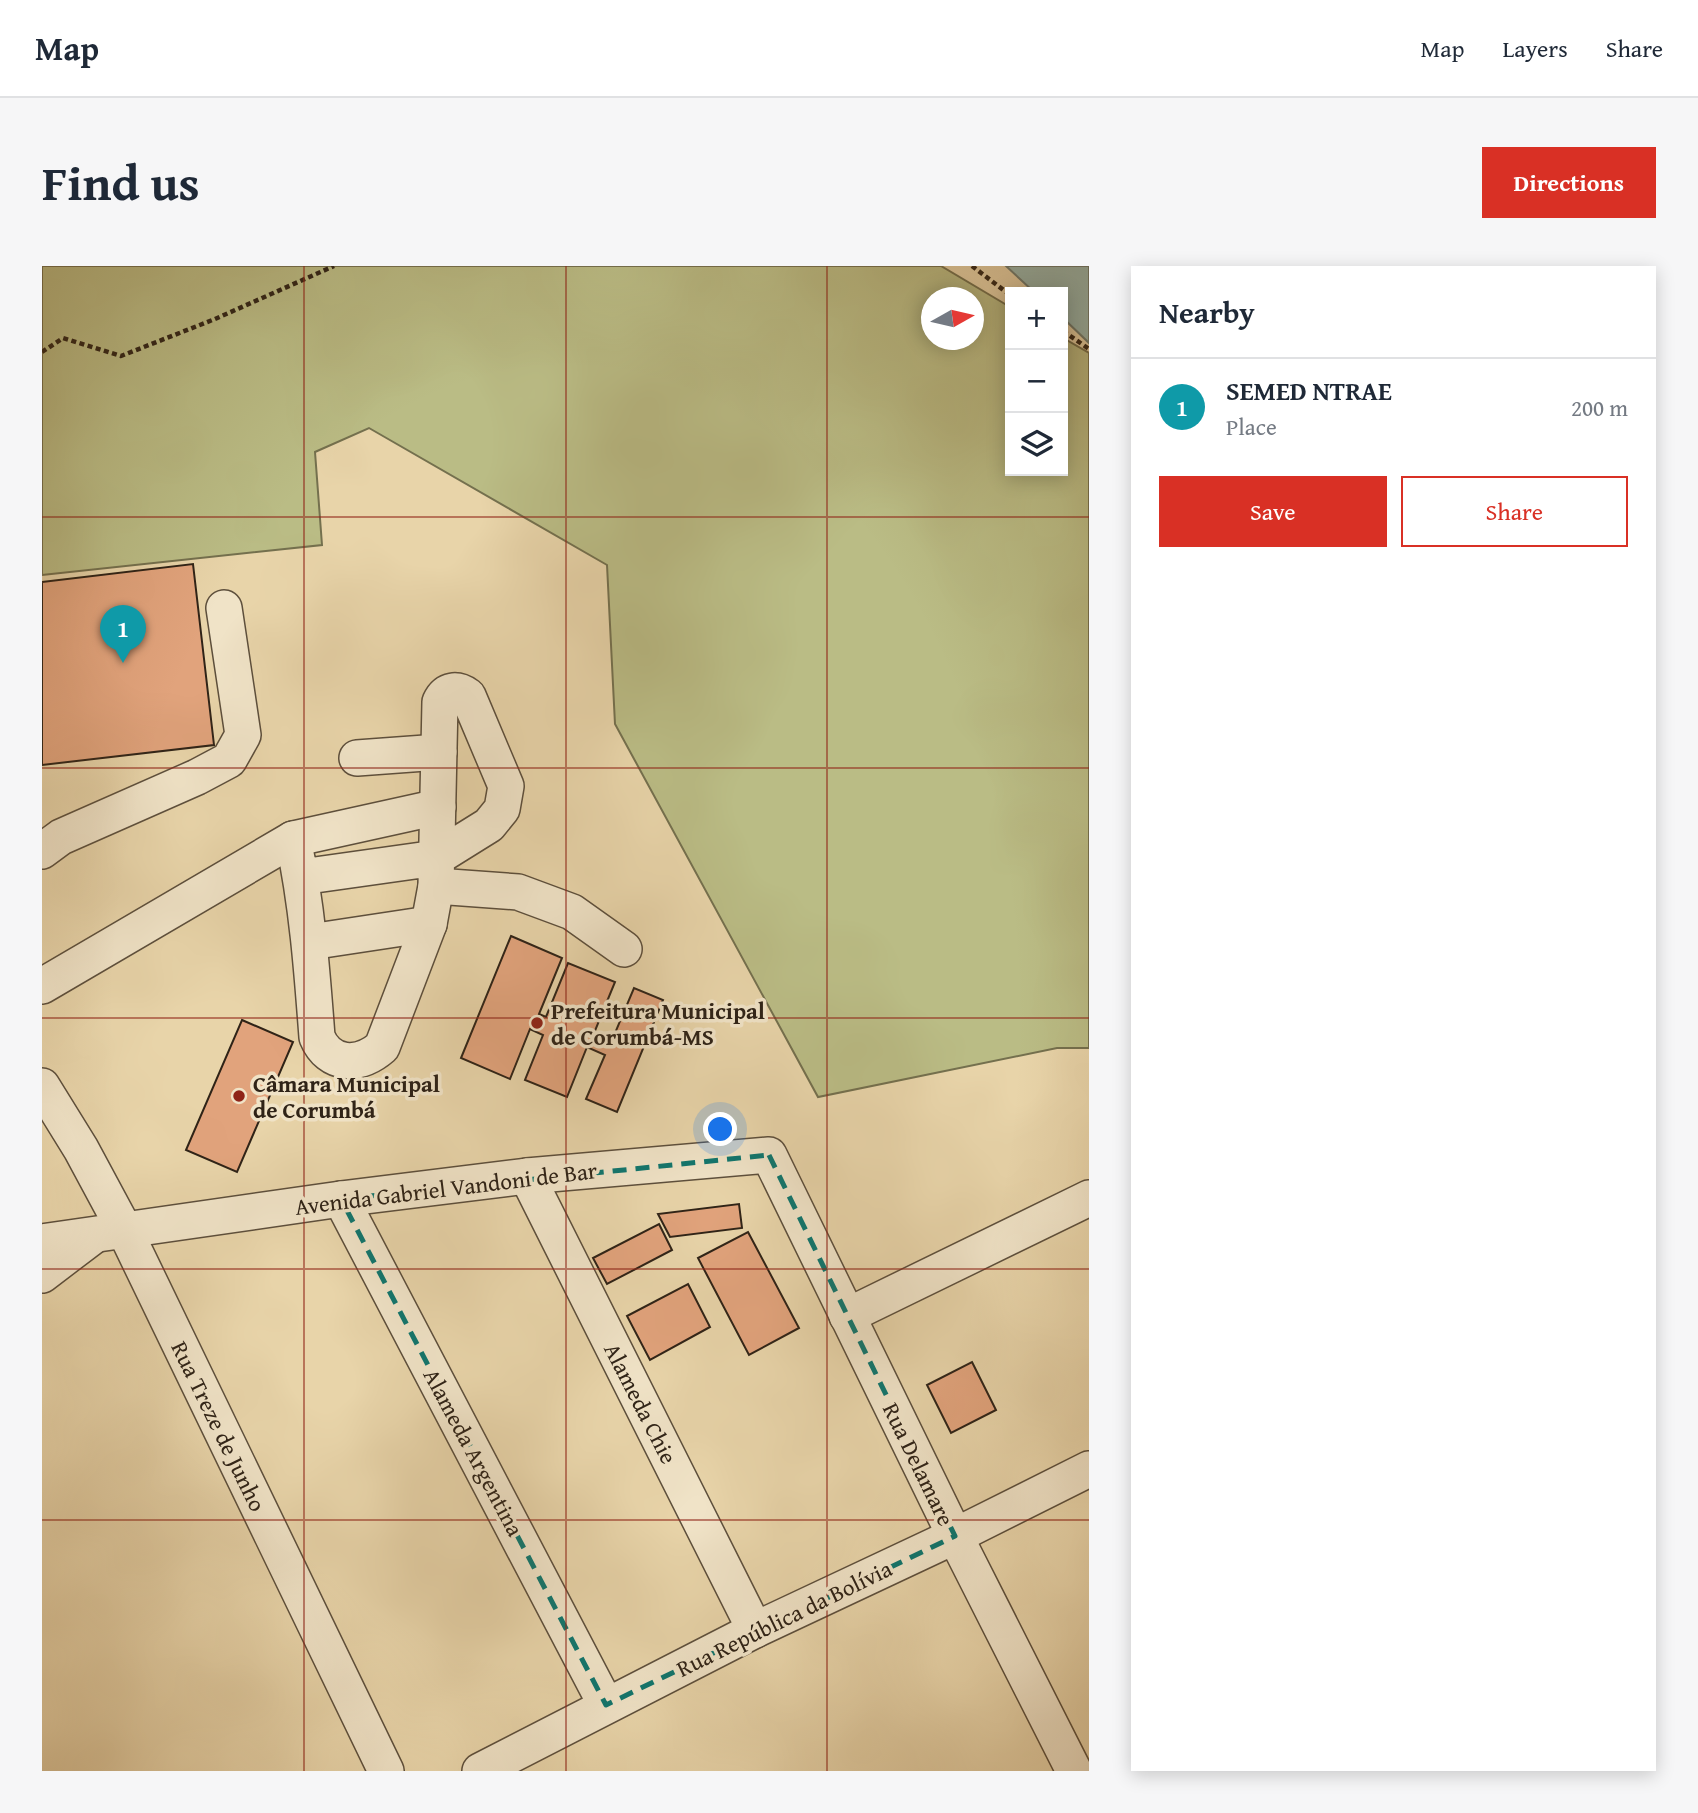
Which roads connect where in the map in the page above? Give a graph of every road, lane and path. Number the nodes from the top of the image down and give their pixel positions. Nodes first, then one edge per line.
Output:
1 (334, 266) edge
2 (972, 266) edge
3 (1005, 291) edge
4 (1068, 334) edge
5 (1089, 349) edge
6 (42, 352) edge
7 (225, 608) dead end
8 (439, 752) junction
9 (357, 758) dead end
10 (438, 807) junction
11 (293, 839) junction
12 (42, 851) edge
13 (436, 872) junction
14 (301, 877) junction
15 (429, 924) junction
16 (310, 942) junction
17 (624, 949) dead end
18 (42, 986) edge
19 (42, 1086) edge
20 (769, 1155) joint
21 (527, 1176) junction
22 (1089, 1198) edge
23 (341, 1199) junction
24 (109, 1232) junction
25 (42, 1242) edge
26 (42, 1275) edge
27 (847, 1316) junction
28 (1089, 1469) edge
29 (955, 1536) junction
30 (755, 1630) junction
31 (606, 1705) junction
32 (386, 1771) edge
33 (480, 1771) edge
34 (1074, 1771) edge

1 - 6 path
2 - 3 path
4 - 5 path
7 - 12 street
8 - 9 street
8 - 10 street
8 - 13 street
10 - 11 street
10 - 13 street
11 - 14 street
11 - 18 street
13 - 14 street
13 - 15 street
13 - 17 street
14 - 16 street
15 - 16 street
15 - 16 street
19 - 24 street, Rua Treze de Junho
20 - 21 street, Avenida Gabriel Vandoni de Bar
20 - 27 street, Rua Delamare
21 - 23 street, Avenida Gabriel Vandoni de Bar
21 - 30 street, Alameda Chie
22 - 27 street
23 - 24 street, Avenida Gabriel Vandoni de Bar
23 - 31 street, Alameda Argentina
24 - 25 street, Avenida Gabriel Vandoni de Bar
24 - 26 street
24 - 32 street, Rua Treze de Junho
27 - 29 street, Rua Delamare
28 - 29 street, Rua República da Bolívia
29 - 30 street, Rua República da Bolívia
29 - 34 street, Rua Delamare
30 - 31 street, Rua República da Bolívia
31 - 33 street, Rua República da Bolívia

